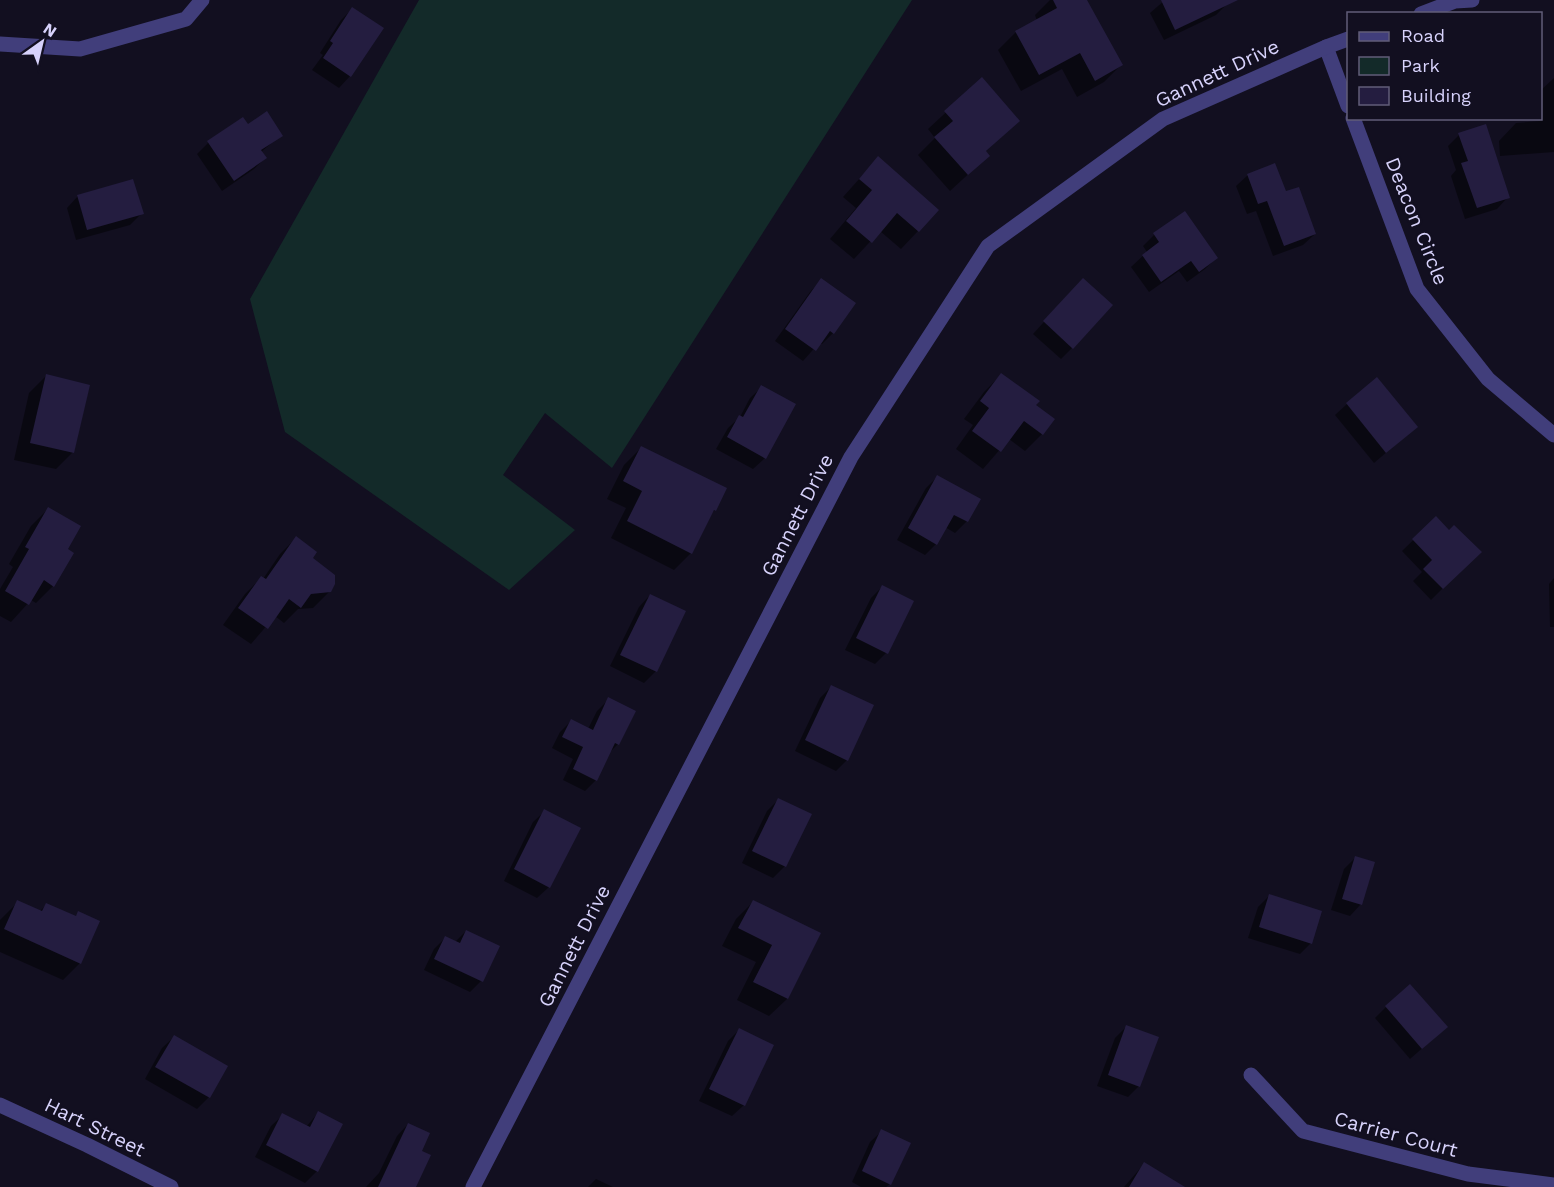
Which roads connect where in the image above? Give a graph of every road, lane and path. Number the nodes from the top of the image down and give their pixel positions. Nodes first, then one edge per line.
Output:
1 (202, 0) edge
2 (1472, 0) edge
3 (1426, 12) edge
4 (1347, 39) edge
5 (0, 44) edge
6 (1326, 47) junction
7 (1347, 103) edge
8 (1354, 120) edge
9 (1554, 435) edge
10 (1251, 1075) dead end
11 (0, 1105) edge
12 (1554, 1185) edge
13 (171, 1187) edge
14 (473, 1187) edge

1 - 5 street
2 - 3 street
4 - 6 street, Gannett Drive
6 - 7 street
6 - 14 street, Gannett Drive
8 - 9 street, Deacon Circle
10 - 12 street, Carrier Court
11 - 13 street, Hart Street

